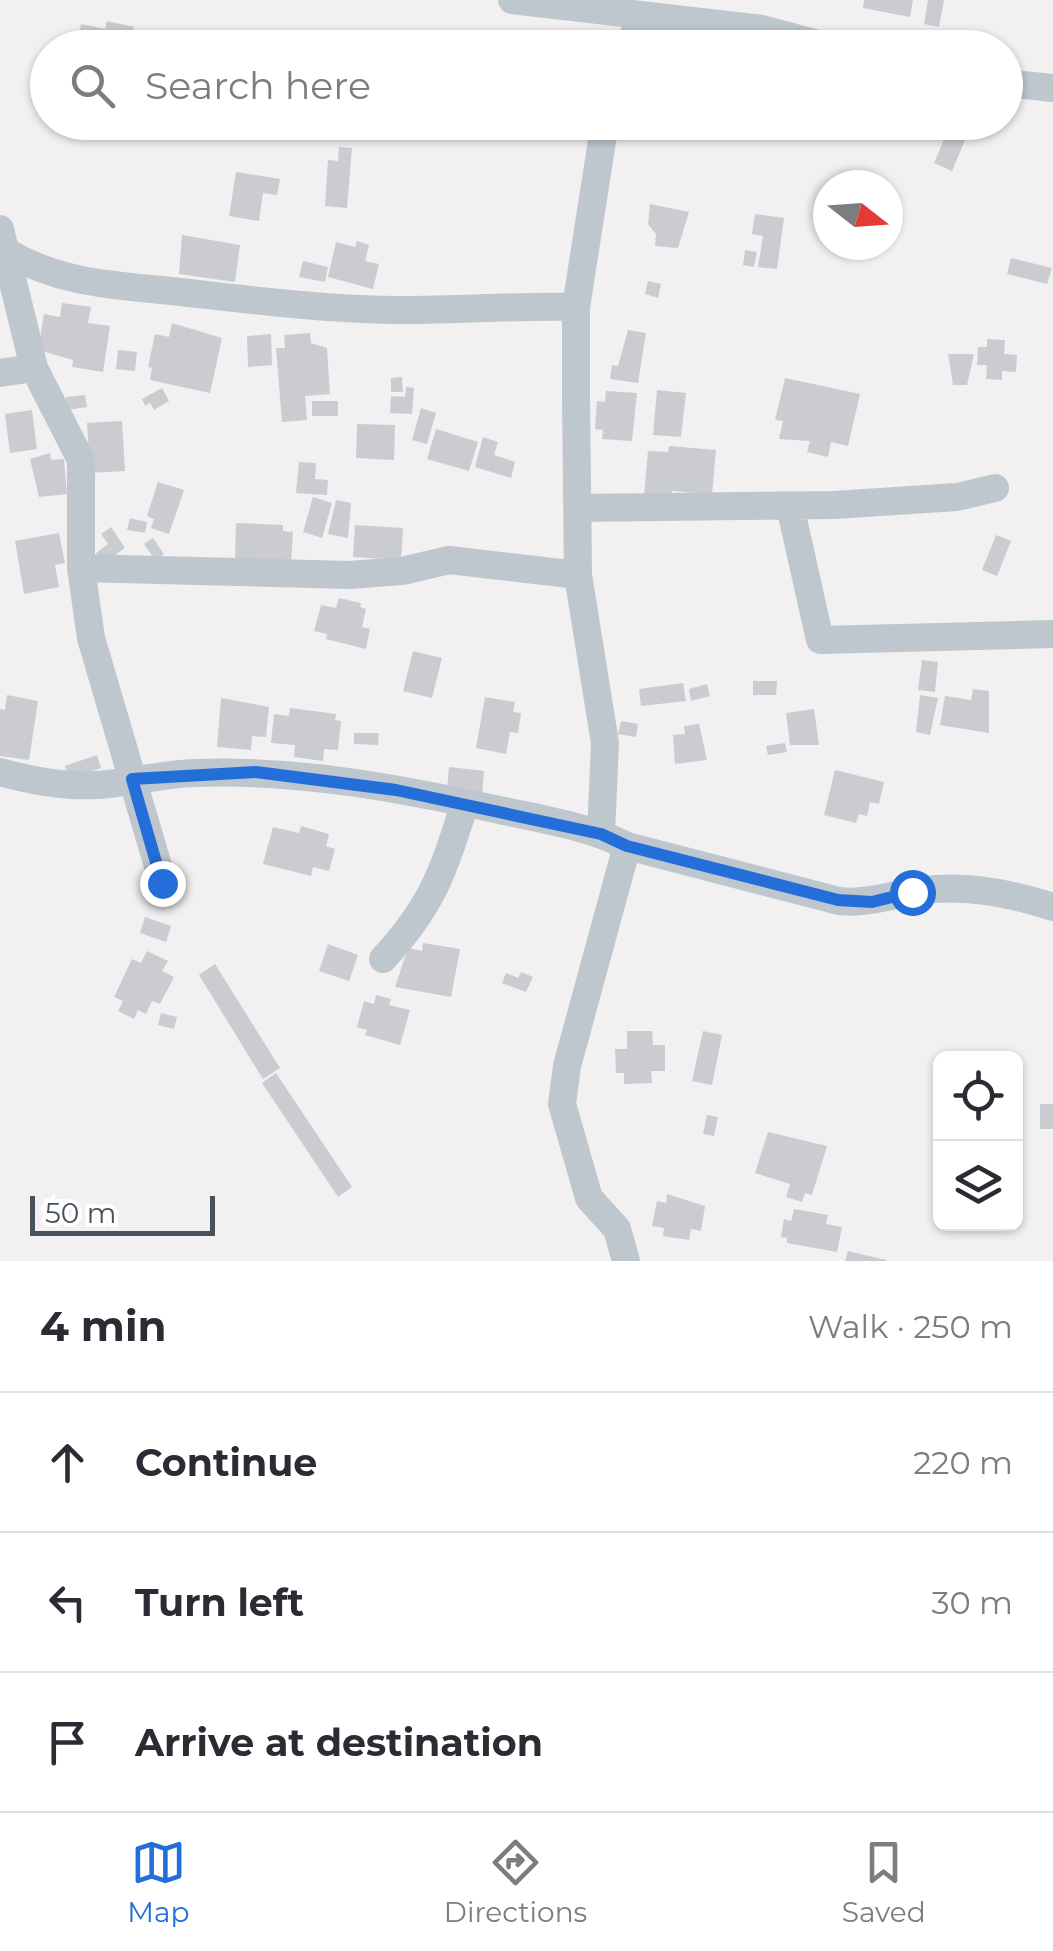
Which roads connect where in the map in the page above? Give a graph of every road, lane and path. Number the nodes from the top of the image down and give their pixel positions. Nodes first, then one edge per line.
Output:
1 (512, 0) edge
2 (642, 14) junction
3 (635, 30) edge
4 (766, 30) edge
5 (1023, 85) edge
6 (1053, 88) edge
7 (603, 140) edge
8 (5, 241) edge
9 (576, 307) junction
10 (34, 368) junction
11 (0, 374) edge
12 (995, 488) dead end
13 (790, 506) junction
14 (578, 508) junction
15 (81, 568) junction
16 (578, 574) junction
17 (1053, 634) edge
18 (0, 772) edge
19 (132, 779) junction
20 (465, 803) junction
21 (601, 834) junction
22 (627, 846) junction
23 (162, 883) dead end
24 (1053, 907) edge
25 (383, 959) dead end
26 (626, 1261) edge

1 - 2 street
2 - 3 street
2 - 4 street
5 - 6 street
7 - 9 street
8 - 9 street
8 - 10 street
9 - 14 street
10 - 11 street
10 - 15 street
12 - 13 street
13 - 14 street
13 - 17 street
14 - 16 street
15 - 16 street
15 - 19 street
16 - 21 street
18 - 19 street
19 - 20 street
19 - 23 street
20 - 21 street
20 - 25 street
21 - 22 street
22 - 24 street
22 - 26 street

